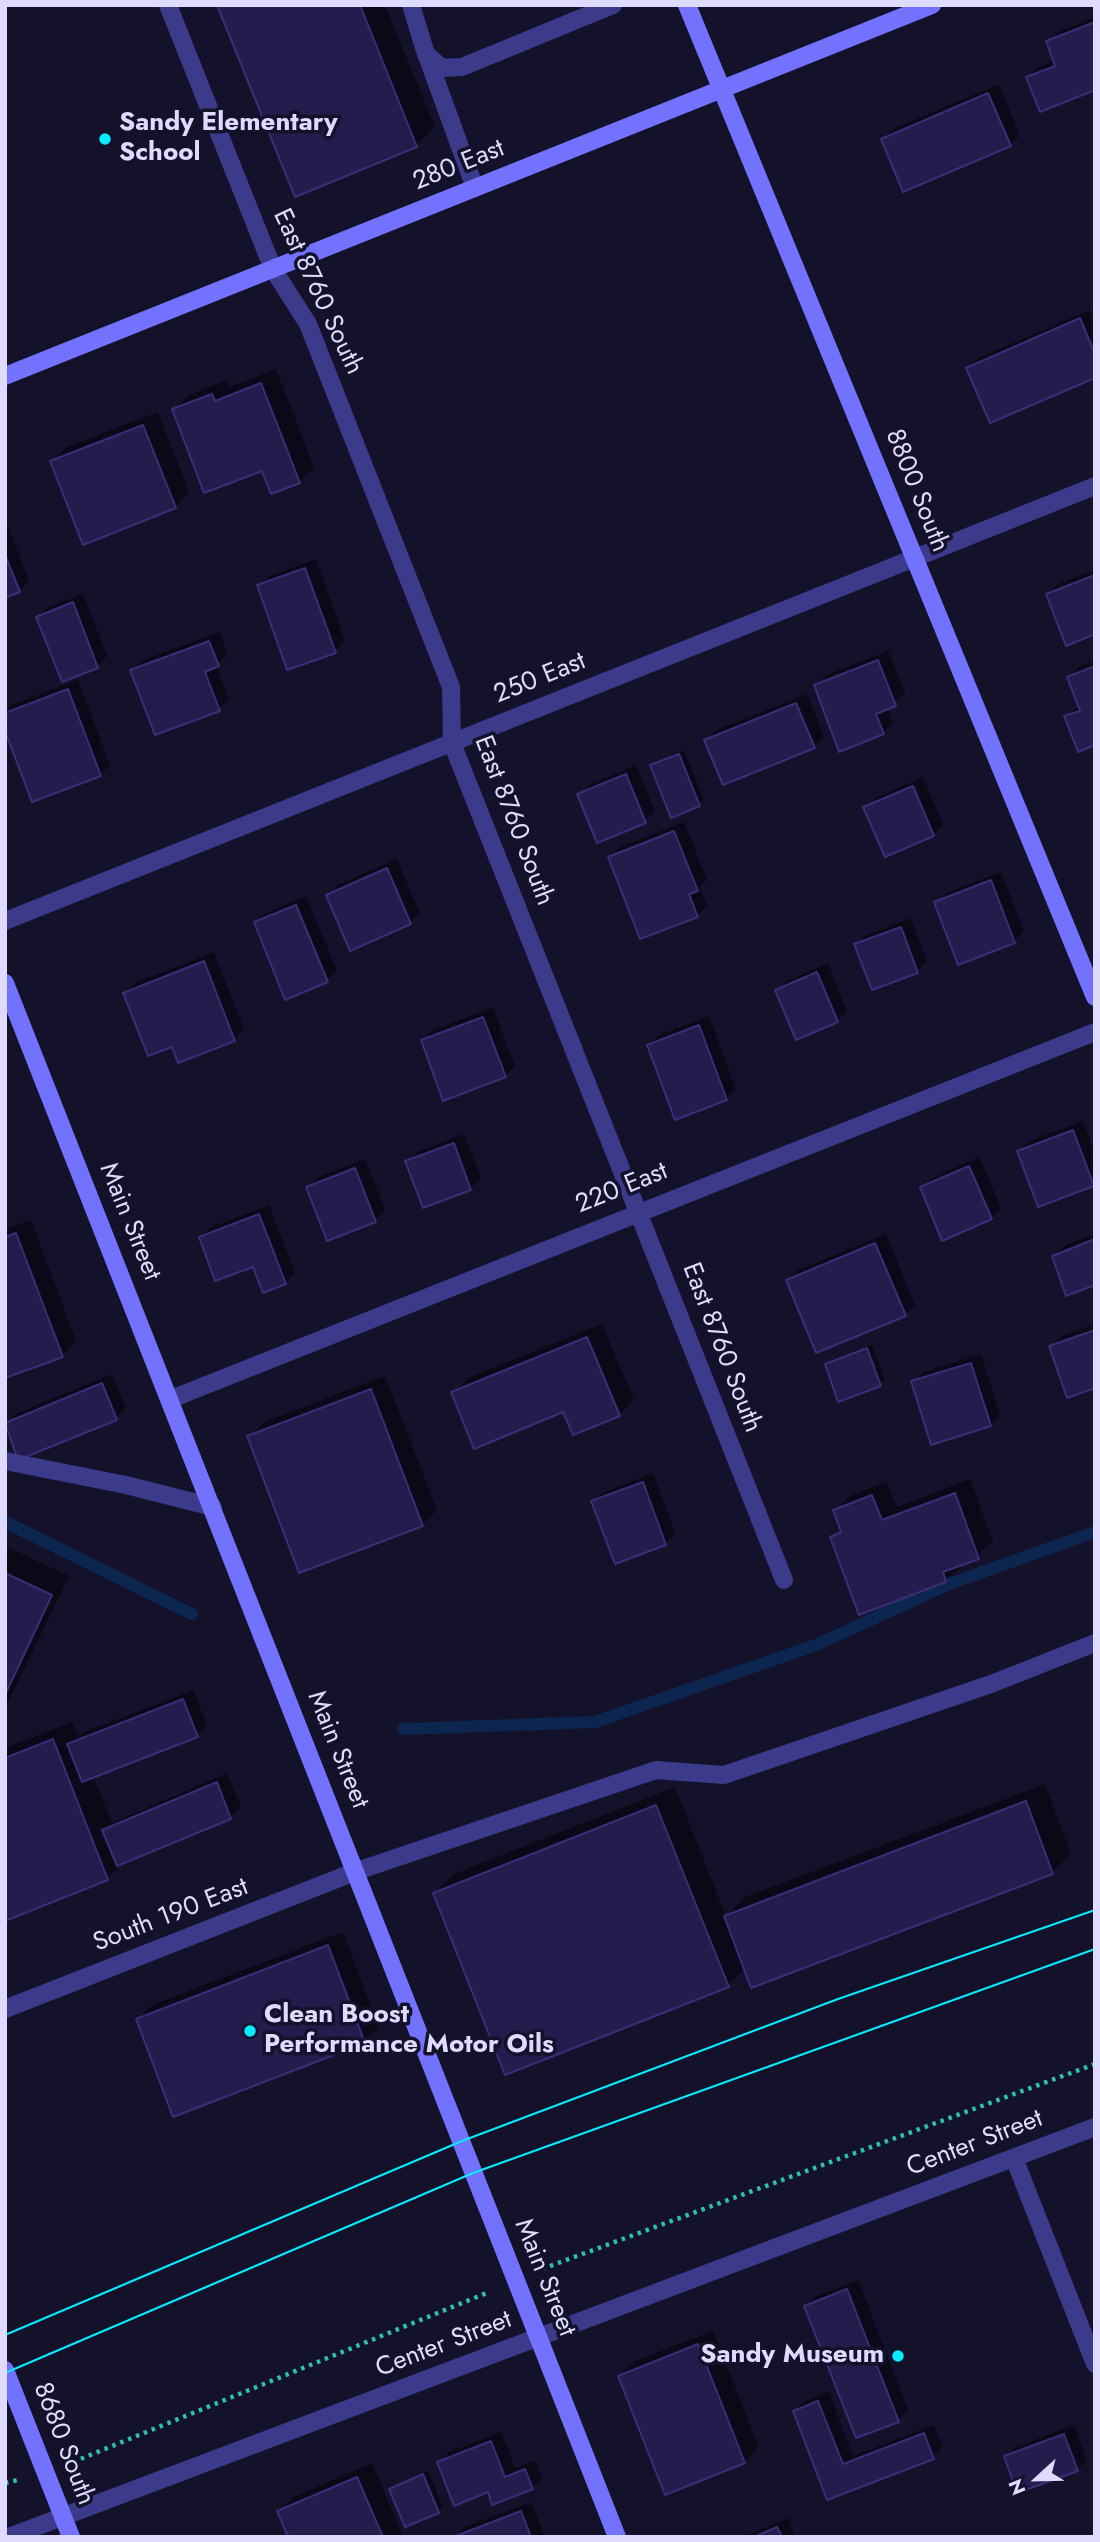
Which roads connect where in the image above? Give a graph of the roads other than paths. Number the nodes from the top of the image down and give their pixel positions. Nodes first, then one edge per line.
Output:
1 (168, 5) edge
2 (411, 5) edge
3 (613, 5) edge
4 (687, 5) edge
5 (932, 5) edge
6 (426, 54) junction
7 (722, 89) junction
8 (475, 188) junction
9 (273, 268) junction
10 (5, 376) edge
11 (1095, 486) edge
12 (915, 557) junction
13 (452, 743) junction
14 (5, 921) edge
15 (5, 983) edge
16 (1095, 997) edge
17 (1095, 1032) edge
18 (639, 1211) junction
19 (171, 1399) junction
20 (5, 1461) edge
21 (213, 1507) junction
22 (784, 1580) dead end
23 (1095, 1643) edge
24 (357, 1871) junction
25 (5, 2010) edge
26 (1095, 2127) edge
27 (1014, 2158) junction
28 (539, 2337) junction
29 (1095, 2364) edge
30 (5, 2370) edge
31 (63, 2516) junction
32 (9, 2537) edge
33 (71, 2537) edge
34 (617, 2537) edge

1 - 9 street, East 8760 South
2 - 6 street
3 - 6 street
4 - 7 street, 8800 South
5 - 7 street, 280 East
6 - 8 street
7 - 8 street, 280 East
7 - 12 street, 8800 South
8 - 9 street, 280 East
9 - 10 street, 280 East
9 - 13 street, East 8760 South
11 - 12 street, 250 East
12 - 13 street, 250 East
12 - 16 street, 8800 South
13 - 14 street, 250 East
13 - 18 street, East 8760 South
15 - 19 street, Main Street
17 - 18 street, 220 East
18 - 19 street, 220 East
18 - 22 street, East 8760 South
19 - 21 street, Main Street
20 - 21 street
21 - 24 street, Main Street
23 - 24 street, South 190 East
24 - 25 street, South 190 East
24 - 28 street, Main Street
26 - 27 street, Center Street
27 - 28 street, Center Street
27 - 29 street
28 - 31 street, Center Street
28 - 34 street, Main Street
30 - 31 street, 8680 South
31 - 32 street, Center Street
31 - 33 street, 8680 South

